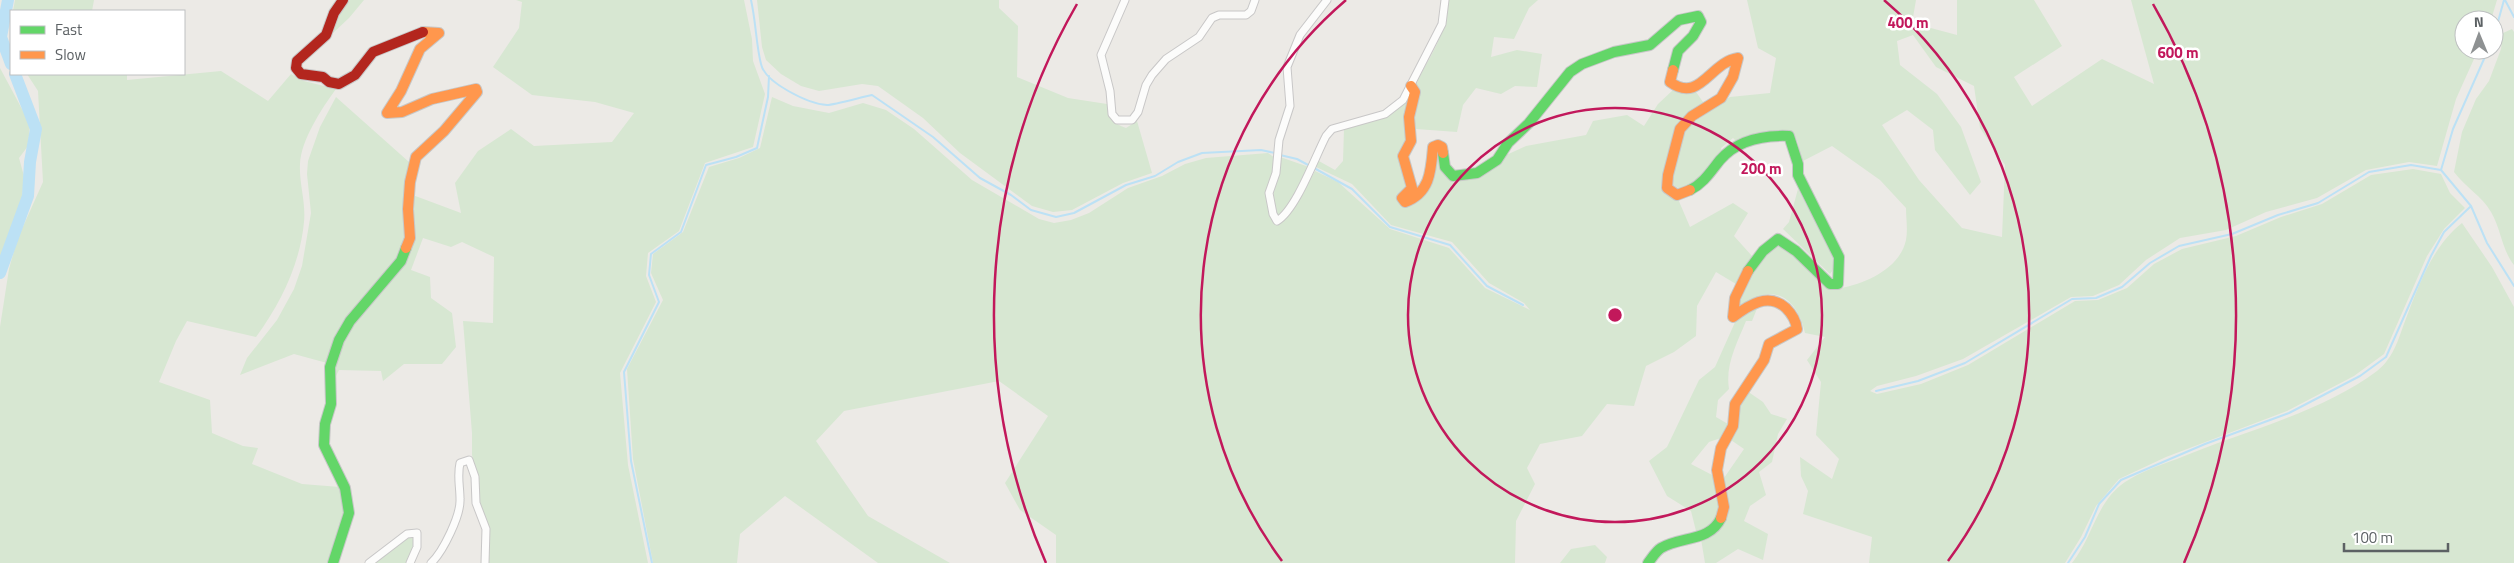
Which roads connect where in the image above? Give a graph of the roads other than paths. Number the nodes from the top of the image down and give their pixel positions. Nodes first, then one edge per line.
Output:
1 (343, 0) edge
2 (1124, 0) edge
3 (1255, 0) edge
4 (1327, 0) edge
5 (1445, 0) edge
6 (1411, 86) junction
7 (333, 563) edge
8 (368, 563) edge
9 (410, 563) edge
10 (431, 563) edge
11 (485, 563) edge
12 (1648, 563) edge

1 - 7 street
2 - 3 street
4 - 6 street
5 - 6 street
6 - 12 street
8 - 9 street
10 - 11 street

